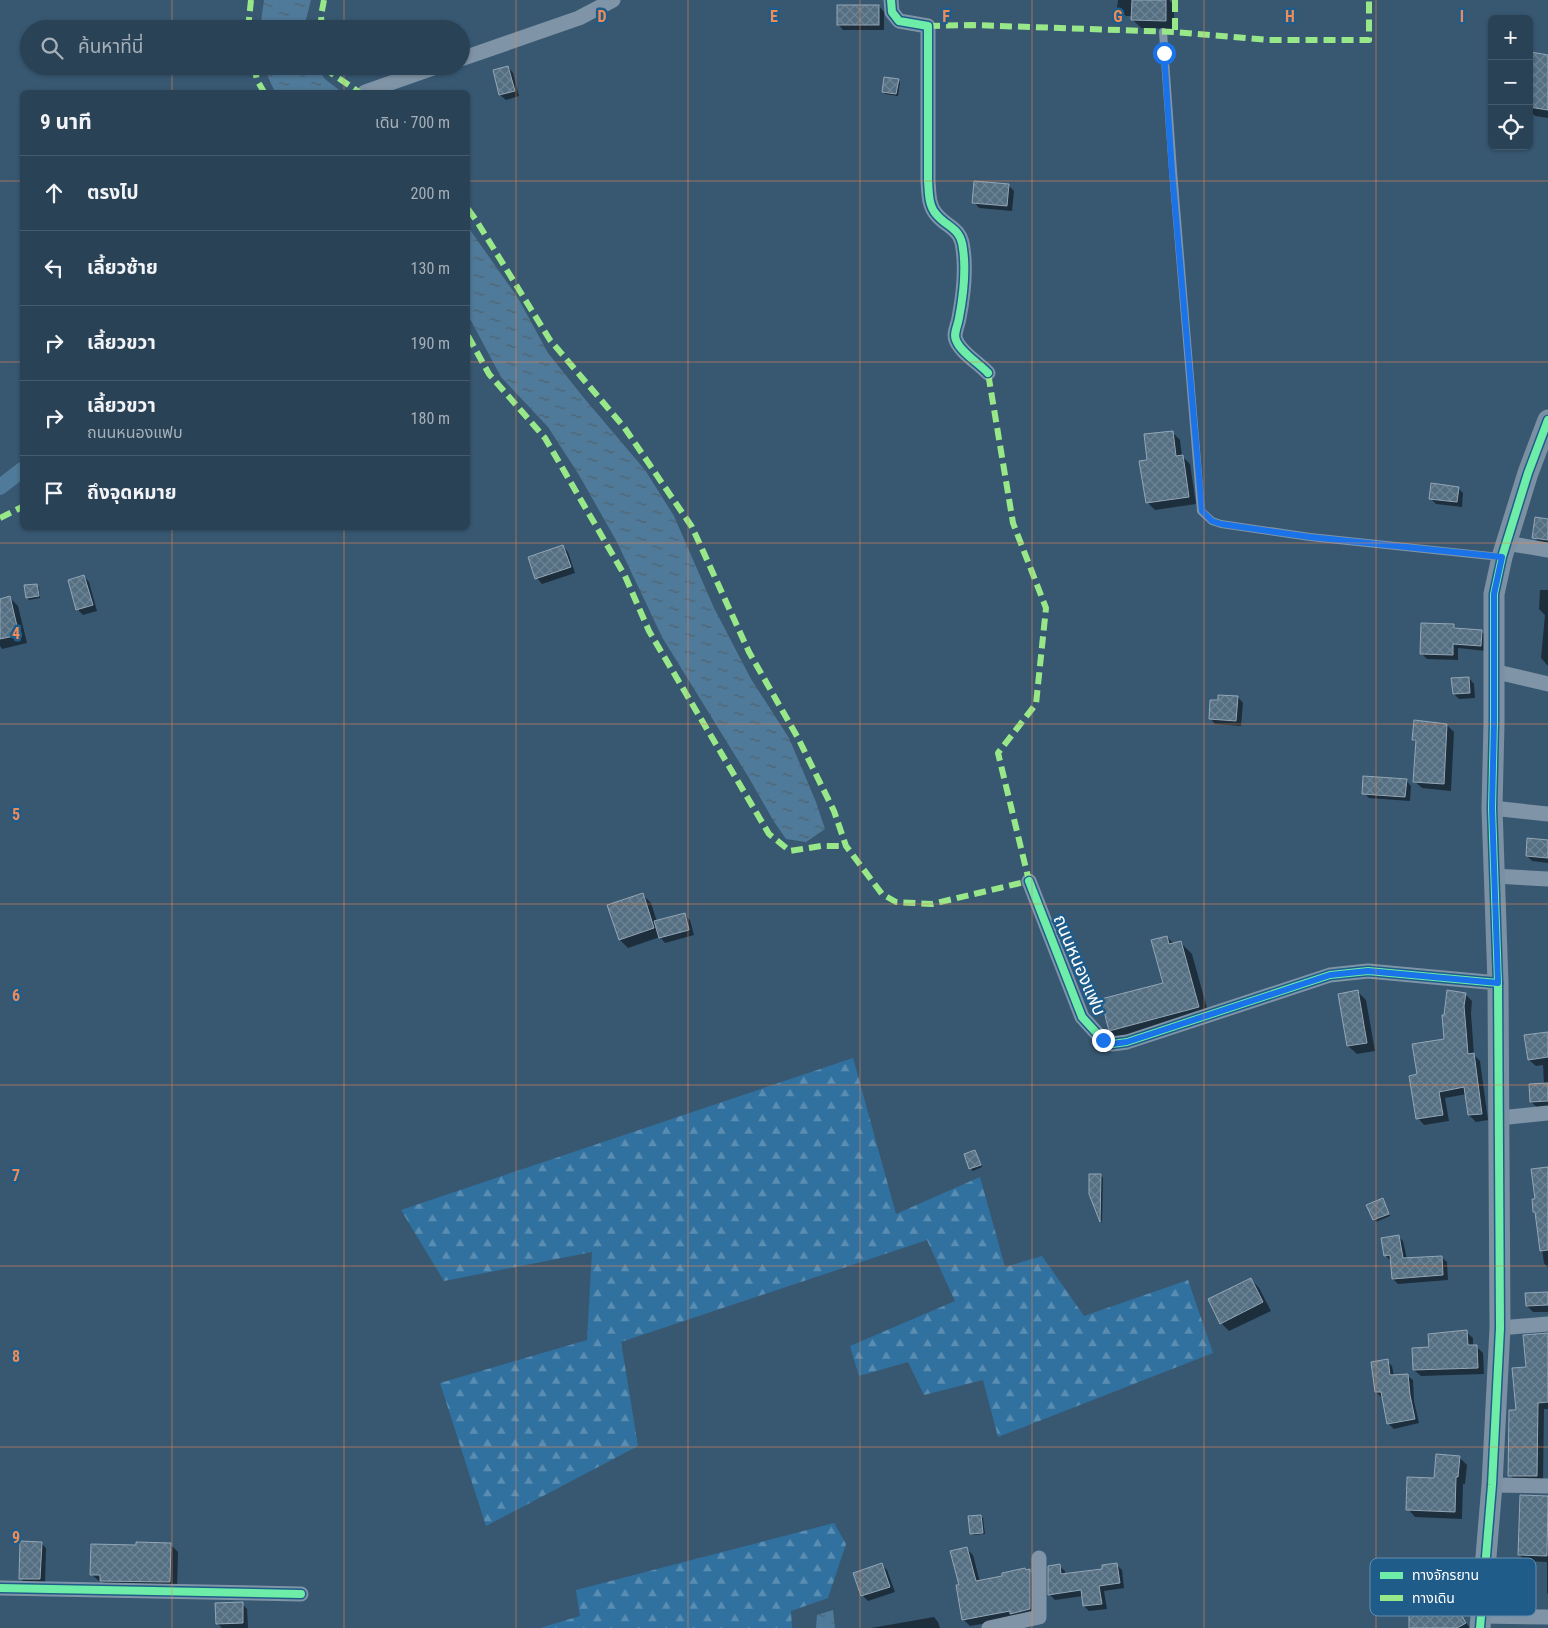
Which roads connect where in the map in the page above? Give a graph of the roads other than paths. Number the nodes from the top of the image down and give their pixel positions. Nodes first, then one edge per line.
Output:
1 (613, 0) edge
2 (891, 0) edge
3 (1164, 32) dead end
4 (470, 56) edge
5 (413, 75) edge
6 (371, 90) edge
7 (988, 373) dead end
8 (1548, 420) edge
9 (1504, 550) junction
10 (1548, 550) edge
11 (1493, 671) junction
12 (1548, 684) edge
13 (1492, 808) junction
14 (1548, 814) edge
15 (1494, 876) junction
16 (1548, 879) edge
17 (1029, 881) dead end
18 (1498, 983) junction
19 (1548, 1113) edge
20 (1499, 1118) junction
21 (1548, 1324) edge
22 (1500, 1328) junction
23 (1492, 1485) junction
24 (1548, 1486) edge
25 (1039, 1558) dead end
26 (1486, 1558) edge
27 (0, 1588) edge
28 (301, 1594) dead end
29 (1548, 1617) edge
30 (1480, 1622) edge
31 (989, 1628) edge

1 - 4 street
2 - 7 street
3 - 9 lane
5 - 6 street
8 - 9 street
9 - 10 street
9 - 11 street
11 - 12 street
11 - 13 street
13 - 14 street
13 - 15 street
15 - 16 street
15 - 18 street
17 - 18 street, ถนนหนองแฟบ
18 - 20 street
19 - 20 street
20 - 22 street
21 - 22 street
22 - 23 street
23 - 24 street
23 - 26 street
25 - 31 street
27 - 28 street
29 - 30 street

